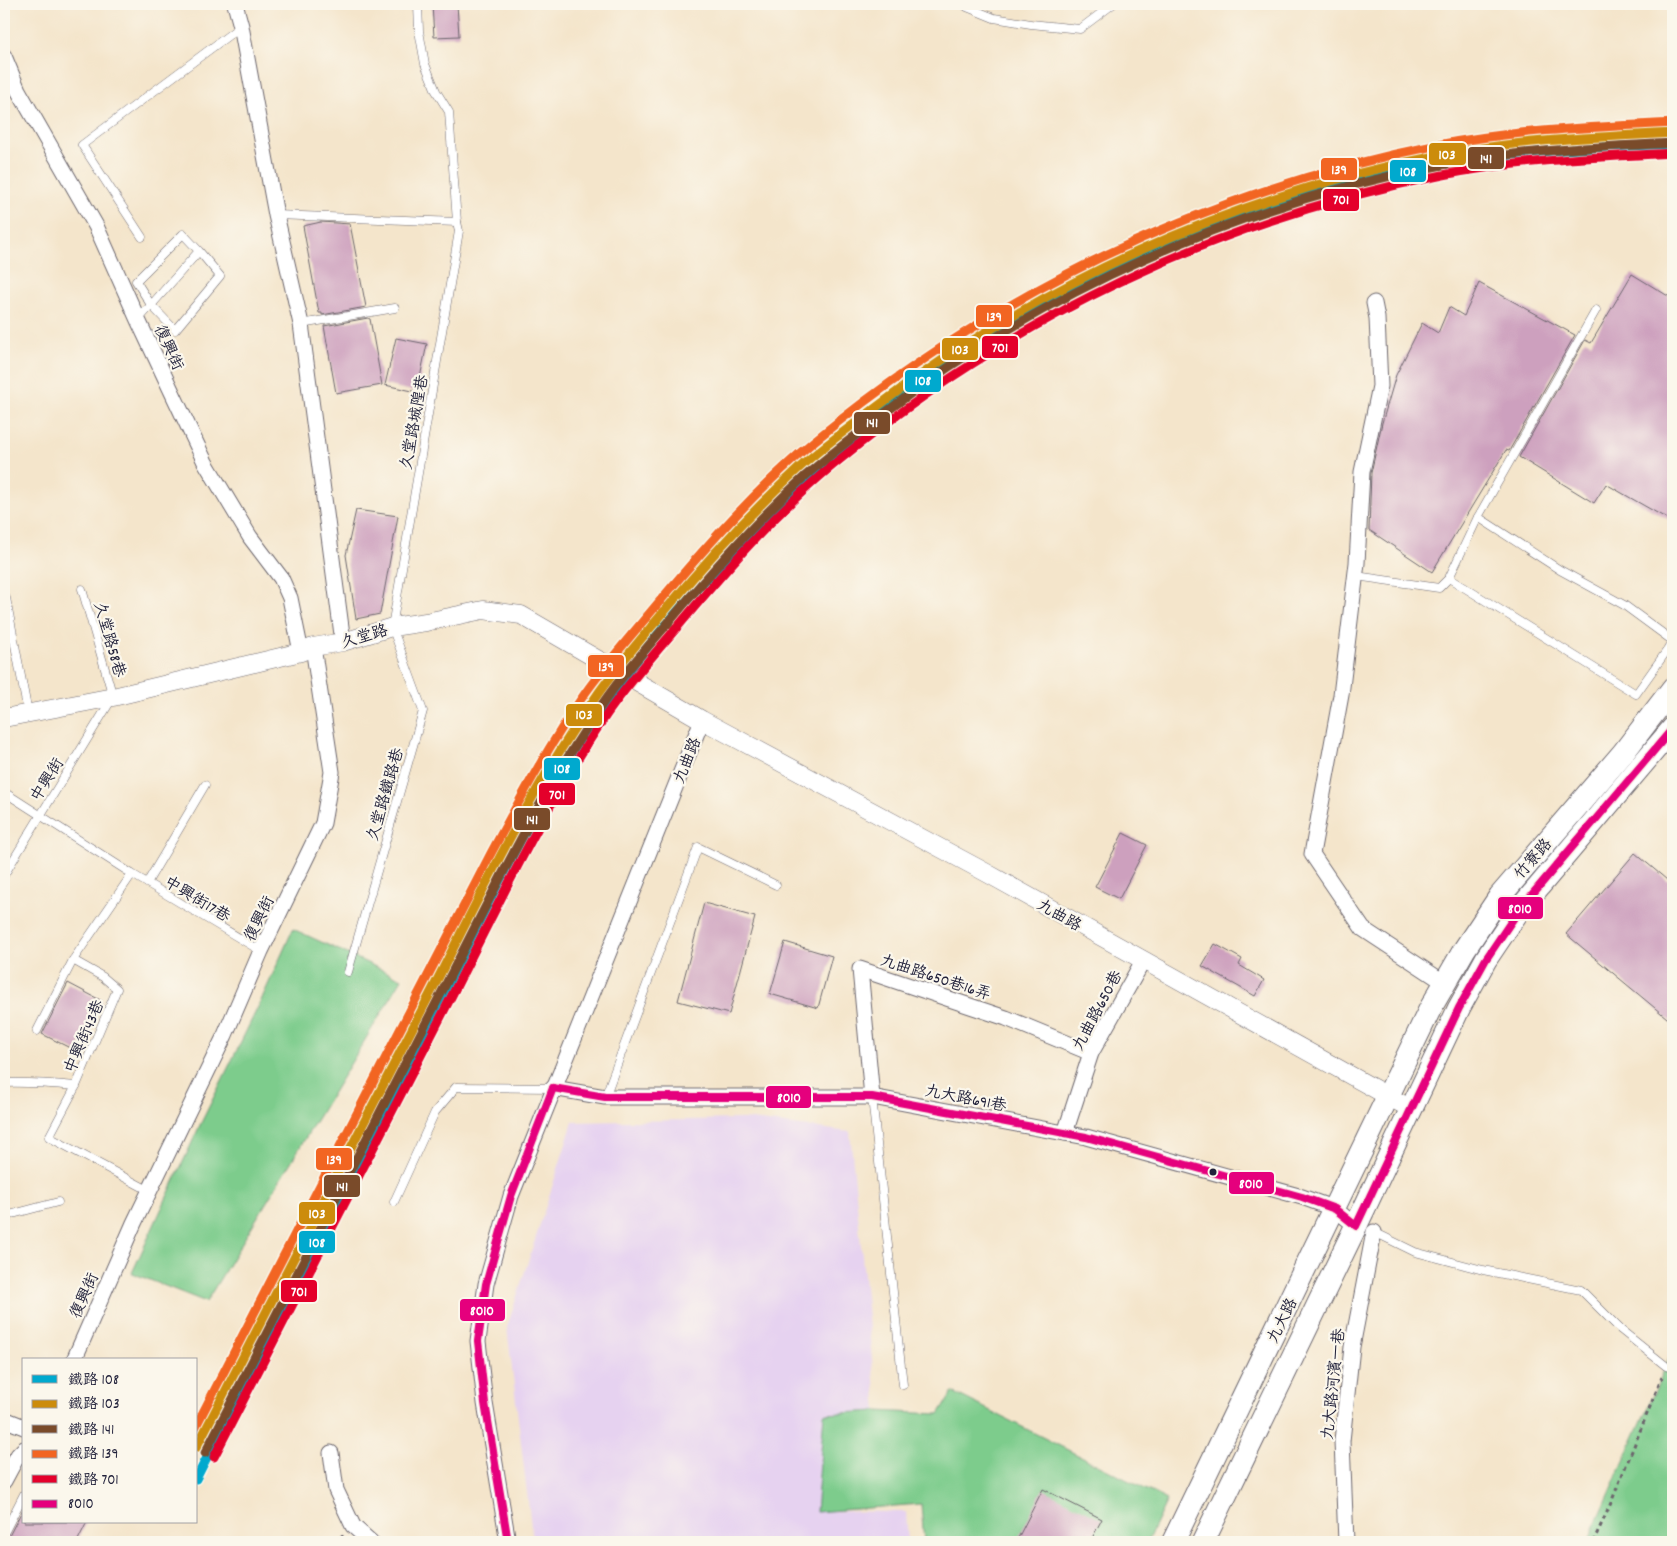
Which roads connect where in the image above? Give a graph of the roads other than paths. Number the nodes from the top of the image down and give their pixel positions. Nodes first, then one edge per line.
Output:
1 (235, 4) edge
2 (418, 4) edge
3 (964, 4) edge
4 (1113, 4) edge
5 (241, 26) junction
6 (4, 56) edge
7 (276, 216) junction
8 (457, 222) junction
9 (142, 236) dead end
10 (198, 251) junction
11 (1374, 303) dead end
12 (151, 305) junction
13 (395, 308) dead end
14 (1596, 310) dead end
15 (138, 320) junction
16 (301, 324) junction
17 (1478, 517) junction
18 (1356, 576) junction
19 (1449, 578) junction
20 (82, 589) dead end
21 (6, 598) dead end
22 (392, 627) junction
23 (343, 642) junction
24 (1673, 642) edge
25 (307, 649) junction
26 (1673, 688) edge
27 (113, 696) junction
28 (28, 713) junction
29 (4, 718) edge
30 (702, 720) junction
31 (1673, 728) edge
32 (204, 785) dead end
33 (4, 792) edge
34 (41, 814) junction
35 (132, 874) junction
36 (1518, 874) junction
37 (4, 875) edge
38 (147, 883) junction
39 (776, 885) dead end
40 (1534, 892) junction
41 (261, 951) junction
42 (73, 960) junction
43 (1143, 961) junction
44 (348, 972) dead end
45 (1446, 983) junction
46 (37, 1031) dead end
47 (1091, 1053) junction
48 (4, 1083) edge
49 (76, 1086) junction
50 (553, 1088) junction
51 (605, 1096) junction
52 (872, 1097) junction
53 (1387, 1097) junction
54 (1411, 1109) junction
55 (1065, 1133) junction
56 (150, 1191) junction
57 (58, 1202) dead end
58 (394, 1202) dead end
59 (1335, 1209) junction
60 (4, 1226) edge
61 (1365, 1229) junction
62 (75, 1358) edge
63 (1666, 1366) road end
64 (903, 1385) dead end
65 (4, 1419) edge
66 (22, 1426) edge
67 (22, 1451) edge
68 (331, 1453) dead end
69 (4, 1481) edge
70 (22, 1498) edge
71 (4, 1533) edge
72 (1185, 1539) edge
73 (371, 1542) edge
74 (508, 1542) edge
75 (1346, 1542) edge

1 - 5 street
2 - 8 lane, 久堂路城隍巷
3 - 4 lane
5 - 7 street
5 - 9 lane
6 - 15 street, 復興街
7 - 8 lane
7 - 16 street
8 - 22 lane, 久堂路城隍巷
10 - 12 lane
10 - 12 lane
10 - 12 lane
11 - 18 street
12 - 15 lane
13 - 16 lane
14 - 17 lane
15 - 25 street, 復興街
16 - 23 street
17 - 19 lane
17 - 24 lane
18 - 19 lane
18 - 45 street
19 - 24 lane
20 - 27 lane, 久堂路58巷
21 - 28 lane
22 - 23 street, 久堂路
22 - 30 street, 久堂路
22 - 44 lane, 久堂路鐵路巷
23 - 25 street, 久堂路
25 - 27 street, 久堂路
25 - 41 street, 復興街
26 - 36 main road, 竹寮路
27 - 28 street, 久堂路
27 - 34 lane, 中興街
28 - 29 street, 久堂路
30 - 43 street, 九曲路
30 - 50 street, 九曲路
31 - 40 main road, 竹寮路
32 - 38 lane, 中興街17巷
33 - 34 lane, 中興街17巷
34 - 35 lane, 中興街17巷
34 - 37 lane, 中興街
35 - 38 lane, 中興街17巷
35 - 42 lane
36 - 40 main road
36 - 45 main road, 竹寮路
38 - 41 lane, 中興街17巷
39 - 51 lane
40 - 54 main road, 竹寮路
41 - 56 street, 復興街
42 - 46 lane
42 - 49 lane, 中興街43巷
43 - 47 street, 九曲路650巷
43 - 53 street, 九曲路
45 - 53 main road, 竹寮路
47 - 52 street, 九曲路650巷16弄
47 - 55 street, 九曲路650巷
48 - 49 lane
49 - 56 lane
50 - 51 street, 九大路691巷
50 - 58 lane
50 - 74 street, 九曲路
51 - 52 street, 九大路691巷
52 - 55 street, 九大路691巷
52 - 64 lane
53 - 54 street, 九曲路
53 - 59 main road, 九大路
54 - 61 main road, 九大路
55 - 59 street, 九大路691巷
56 - 62 street, 復興街
57 - 60 lane
59 - 61 street, 九大路691巷
59 - 72 main road, 九大路
61 - 63 lane
61 - 72 main road, 九大路
61 - 75 street, 九大路河濱一巷
65 - 66 street
67 - 69 street
68 - 73 street
70 - 71 lane

